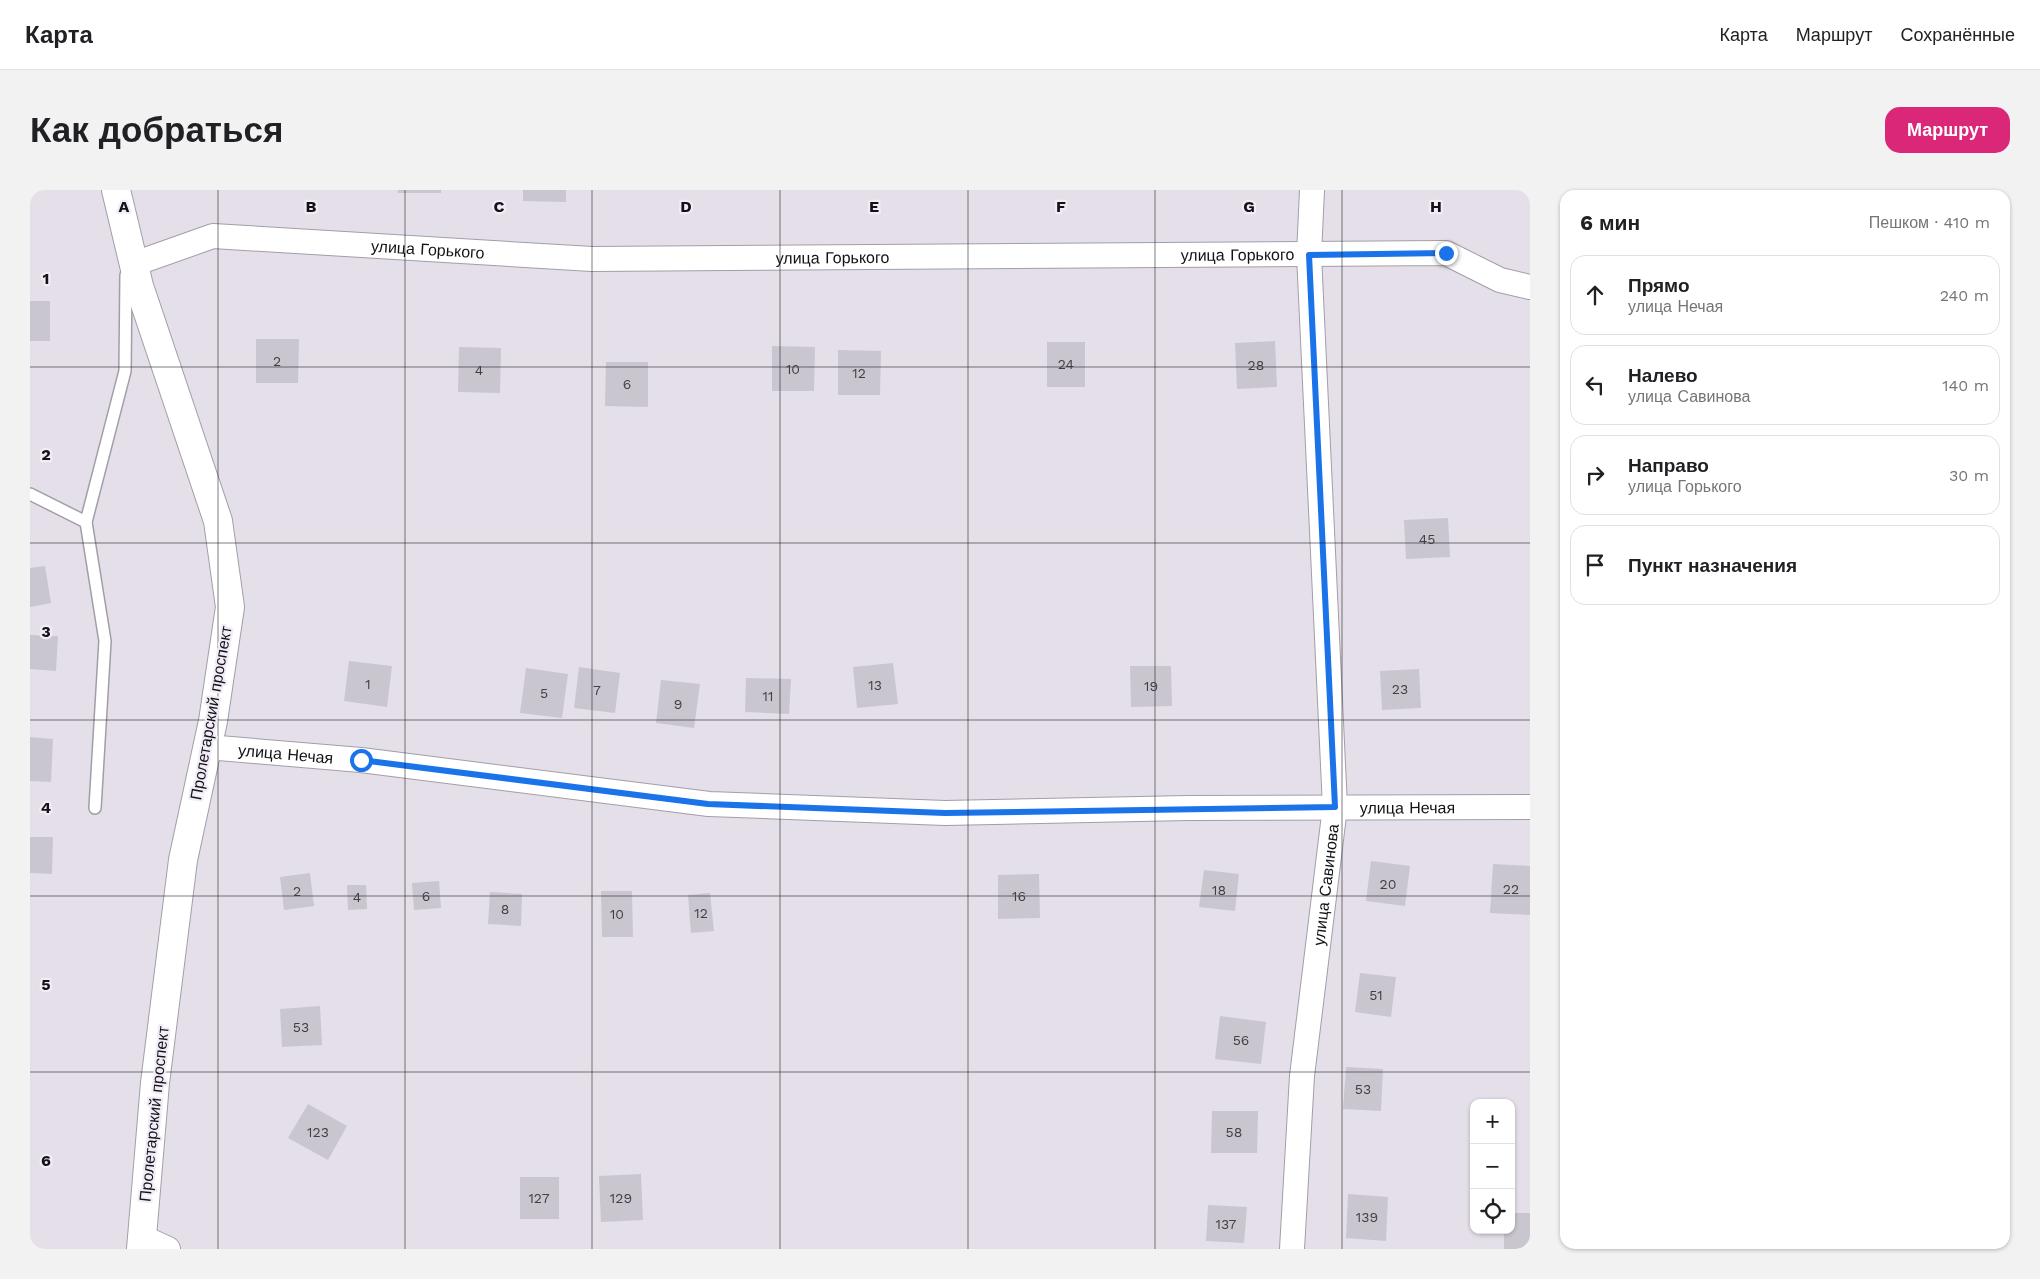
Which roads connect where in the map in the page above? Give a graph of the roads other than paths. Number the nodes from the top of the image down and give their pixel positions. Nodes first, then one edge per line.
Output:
1 (116, 190) edge
2 (1312, 190) edge
3 (126, 230) junction
4 (1309, 255) junction
5 (134, 264) junction
6 (1530, 287) edge
7 (30, 494) edge
8 (86, 522) junction
9 (207, 747) junction
10 (1335, 807) junction
11 (1530, 807) edge
12 (95, 808) dead end
13 (142, 1243) edge
14 (168, 1249) edge
15 (1292, 1249) edge

1 - 3 street, Пролетарский проспект
2 - 4 street, улица Савинова
3 - 5 street, Пролетарский проспект
3 - 8 lane
4 - 5 street, улица Горького
4 - 6 street, улица Горького
4 - 10 street, улица Савинова
5 - 9 street, Пролетарский проспект
7 - 8 lane
8 - 12 lane
9 - 10 street, улица Нечая
9 - 13 street, Пролетарский проспект
10 - 11 street, улица Нечая
10 - 15 street, улица Савинова
13 - 14 street

